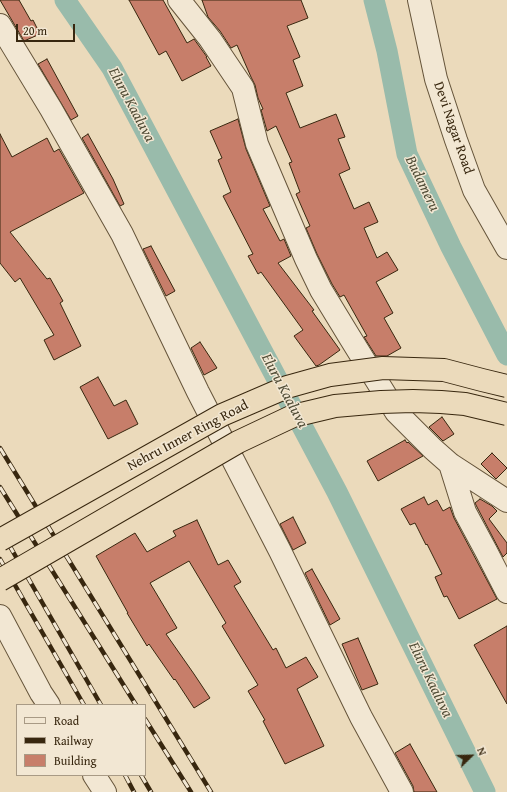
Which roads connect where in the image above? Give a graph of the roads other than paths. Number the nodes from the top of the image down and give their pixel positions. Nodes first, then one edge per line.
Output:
1 (178, 0) edge
2 (419, 0) edge
3 (0, 25) edge
4 (507, 248) edge
5 (507, 386) edge
6 (507, 414) edge
7 (450, 464) junction
8 (507, 501) edge
9 (0, 540) edge
10 (0, 580) edge
11 (507, 592) edge
12 (0, 616) edge
13 (48, 704) edge
14 (95, 776) edge
15 (105, 792) edge
16 (402, 792) edge

1 - 7 street
2 - 4 street, Devi Nagar Road
3 - 16 street
5 - 9 main road, Nehru Inner Ring Road, bridge
6 - 10 main road, bridge
7 - 8 street
7 - 11 street
12 - 13 street
14 - 15 street

